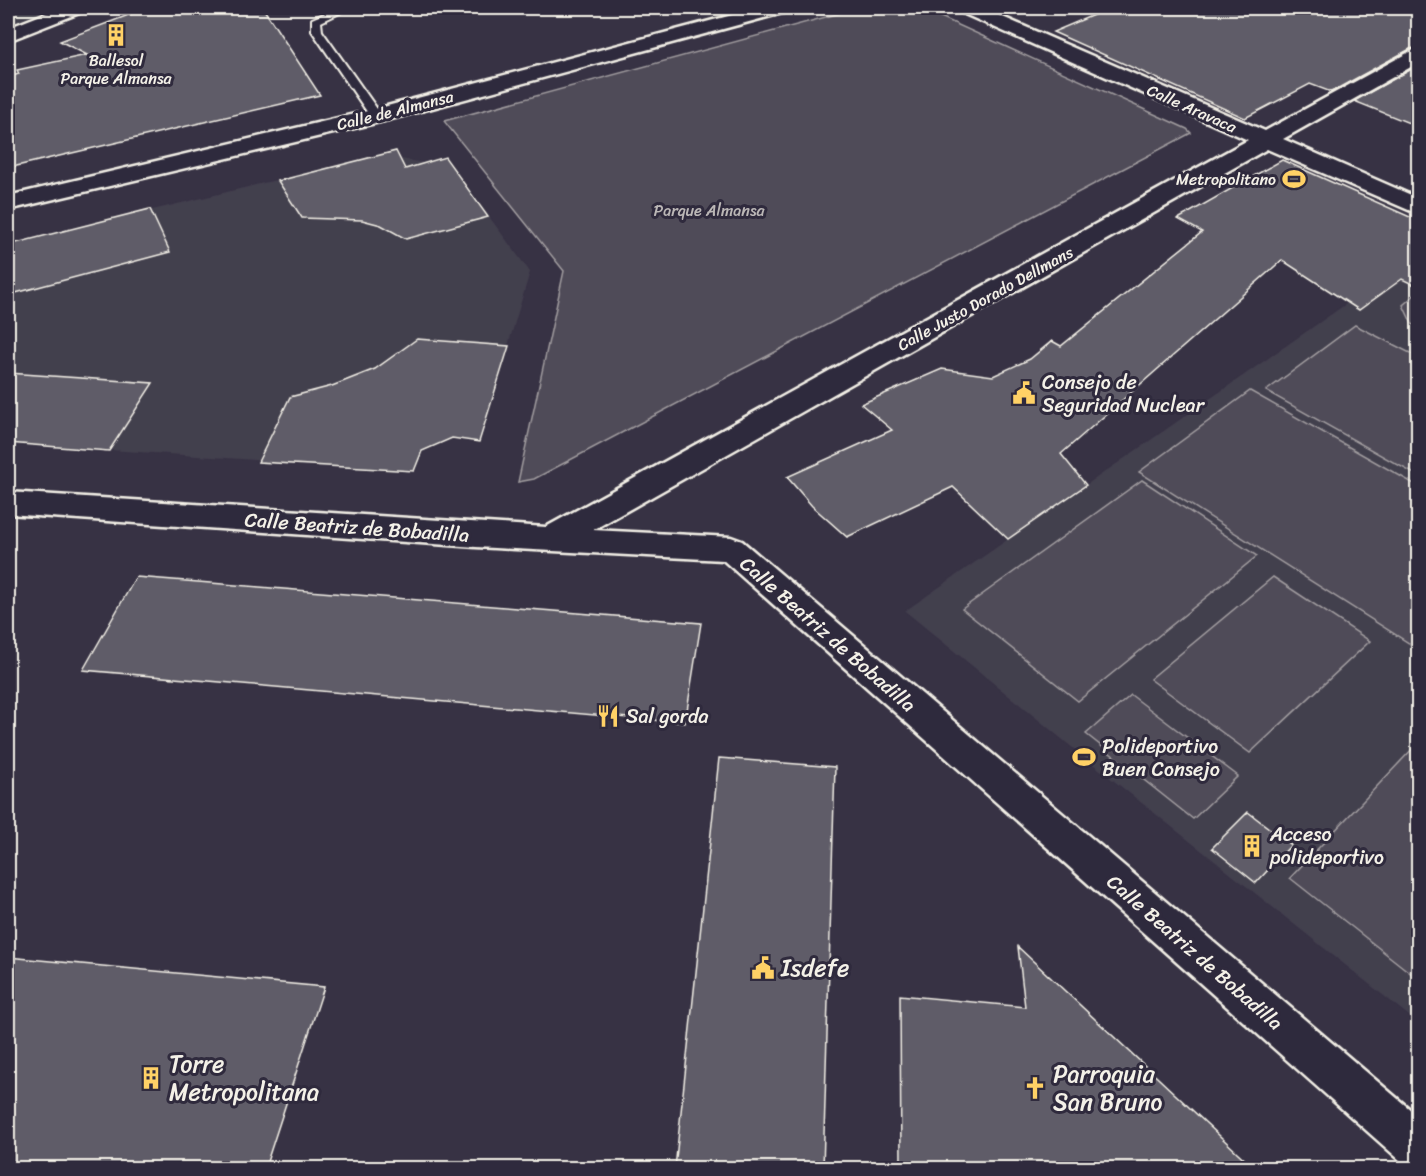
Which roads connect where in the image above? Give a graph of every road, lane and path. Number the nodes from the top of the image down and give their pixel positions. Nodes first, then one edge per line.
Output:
1 (75, 8) edge
2 (345, 8) edge
3 (779, 8) edge
4 (967, 8) edge
5 (8, 35) edge
6 (1414, 62) edge
7 (376, 116) junction
8 (1268, 141) junction
9 (8, 203) edge
10 (1419, 207) edge
11 (8, 503) edge
12 (551, 539) junction
13 (1419, 1146) edge

1 - 5 street
2 - 7 lane
3 - 7 street, Calle de Almansa
4 - 8 street, Calle Aravaca
6 - 8 street, Calle Justo Dorado Dellmans
7 - 9 street, Calle de Almansa
8 - 10 street, Calle Aravaca
8 - 12 street, Calle Justo Dorado Dellmans
11 - 12 street, Calle Beatriz de Bobadilla
12 - 13 street, Calle Beatriz de Bobadilla

